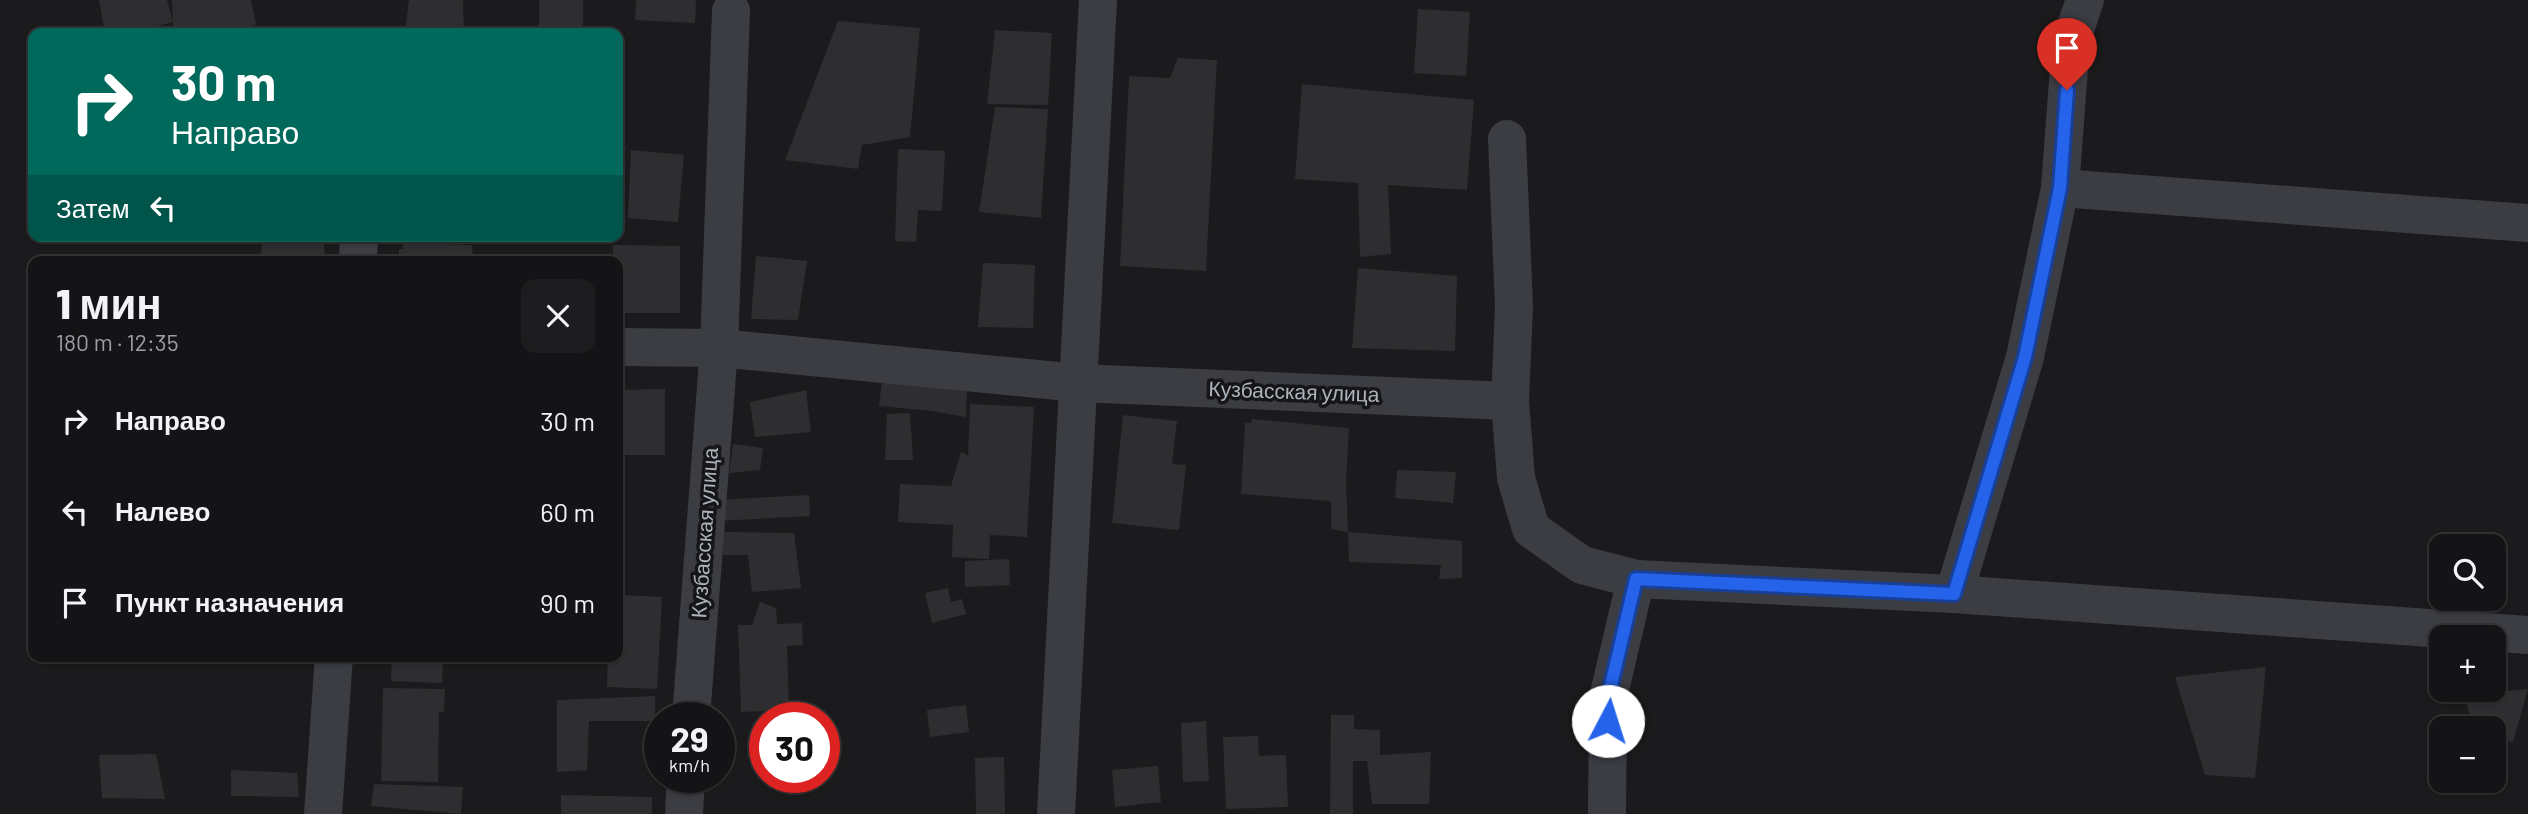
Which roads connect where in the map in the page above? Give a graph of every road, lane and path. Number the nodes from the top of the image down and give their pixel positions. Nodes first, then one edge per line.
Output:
1 (1098, 0) edge
2 (2085, 0) edge
3 (731, 11) dead end
4 (1507, 139) dead end
5 (2060, 188) junction
6 (2528, 222) edge
7 (623, 346) edge
8 (719, 348) junction
9 (1078, 383) junction
10 (1510, 401) junction
11 (1636, 579) junction
12 (1954, 594) junction
13 (2528, 635) edge
14 (334, 662) edge
15 (692, 702) edge
16 (686, 793) edge
17 (323, 814) edge
18 (684, 814) edge
19 (1056, 814) edge
20 (1607, 814) edge

1 - 9 street
2 - 5 street
3 - 8 street, Кузбасская улица
4 - 10 street
5 - 6 street
5 - 12 street
7 - 8 street, Кузбасская улица
8 - 9 street, Кузбасская улица
8 - 15 street, Кузбасская улица
9 - 10 street, Кузбасская улица
9 - 19 street
10 - 11 street
11 - 12 street
11 - 20 street
12 - 13 street
14 - 17 street
16 - 18 street

